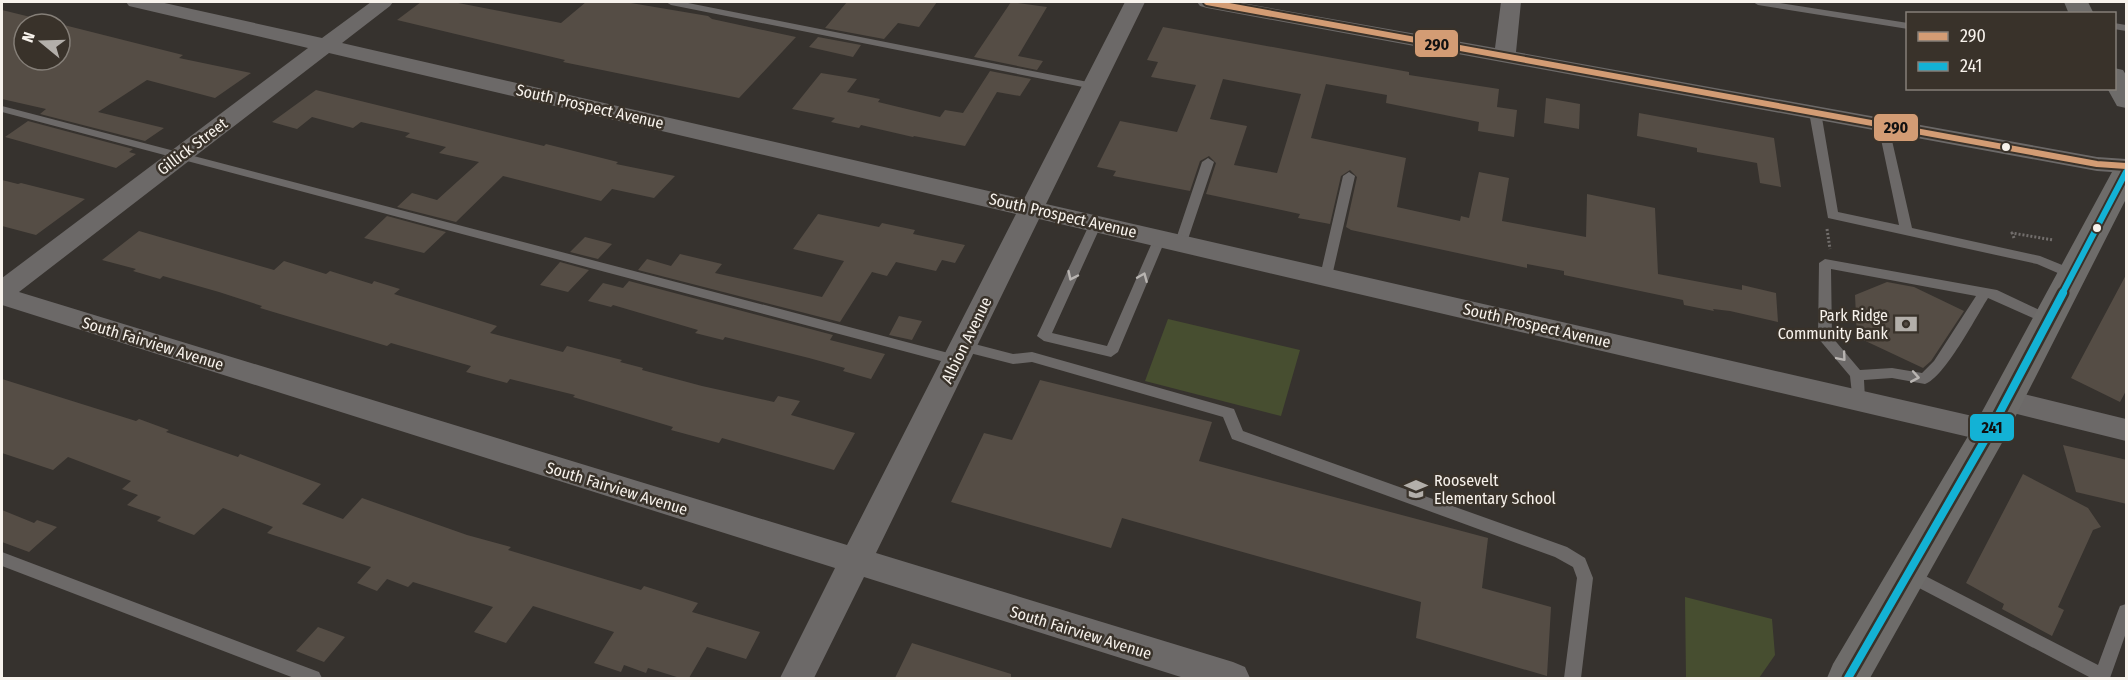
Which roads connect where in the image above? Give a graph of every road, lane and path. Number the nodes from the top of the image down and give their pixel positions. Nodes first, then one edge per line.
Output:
1 (136, 2) edge
2 (382, 2) edge
3 (671, 2) edge
4 (1135, 2) edge
5 (1207, 2) edge
6 (1510, 2) edge
7 (1758, 2) edge
8 (1906, 26) edge
9 (325, 45) junction
10 (1505, 55) junction
11 (2116, 78) edge
12 (1093, 86) junction
13 (2127, 100) edge
14 (2, 109) edge
15 (1815, 112) junction
16 (1884, 125) junction
17 (178, 157) junction
18 (1208, 162) dead end
19 (2127, 166) edge
20 (2127, 172) edge
21 (1349, 176) dead end
22 (1032, 208) junction
23 (1832, 215) junction
24 (1096, 223) junction
25 (1906, 231) junction
26 (1170, 240) junction
27 (1828, 263) junction
28 (2072, 274) junction
29 (1326, 276) junction
30 (2, 291) edge
31 (1985, 292) junction
32 (2, 296) edge
33 (2047, 319) junction
34 (959, 353) junction
35 (1857, 387) junction
36 (1998, 416) junction
37 (2127, 430) edge
38 (2, 559) edge
39 (856, 562) junction
40 (1908, 574) junction
41 (2127, 611) edge
42 (2102, 677) edge
43 (313, 678) edge
44 (797, 678) edge
45 (1233, 678) edge
46 (1573, 678) edge
47 (1848, 678) edge

1 - 9 street, South Prospect Avenue
2 - 9 street, Gillick Street
3 - 12 lane
4 - 12 street, Albion Avenue
5 - 10 street
6 - 10 street
7 - 8 lane
9 - 17 street, Gillick Street
9 - 22 street, South Prospect Avenue
10 - 15 street
11 - 13 street
12 - 22 street, Albion Avenue
14 - 17 lane
15 - 16 street
15 - 23 lane
16 - 19 street
16 - 25 lane
17 - 30 street, Gillick Street
17 - 34 lane
18 - 26 lane
20 - 28 street
21 - 29 lane
22 - 24 street, South Prospect Avenue
22 - 34 street, Albion Avenue
23 - 25 lane
23 - 27 path
24 - 26 street, South Prospect Avenue
24 -> 26 lane
25 - 28 lane
26 - 29 street, South Prospect Avenue
27 - 31 lane
27 -> 35 lane
28 - 33 street
29 - 35 street, South Prospect Avenue
31 - 33 lane
35 -> 31 lane
32 - 39 street, South Fairview Avenue
33 - 36 street
34 - 39 street, Albion Avenue
34 - 46 lane
35 - 36 street, South Prospect Avenue
36 - 37 street, South Prospect Avenue
36 - 40 street
38 - 43 lane
39 - 44 street, Albion Avenue
39 - 45 street, South Fairview Avenue
40 - 42 lane
40 - 47 street
41 - 42 lane

